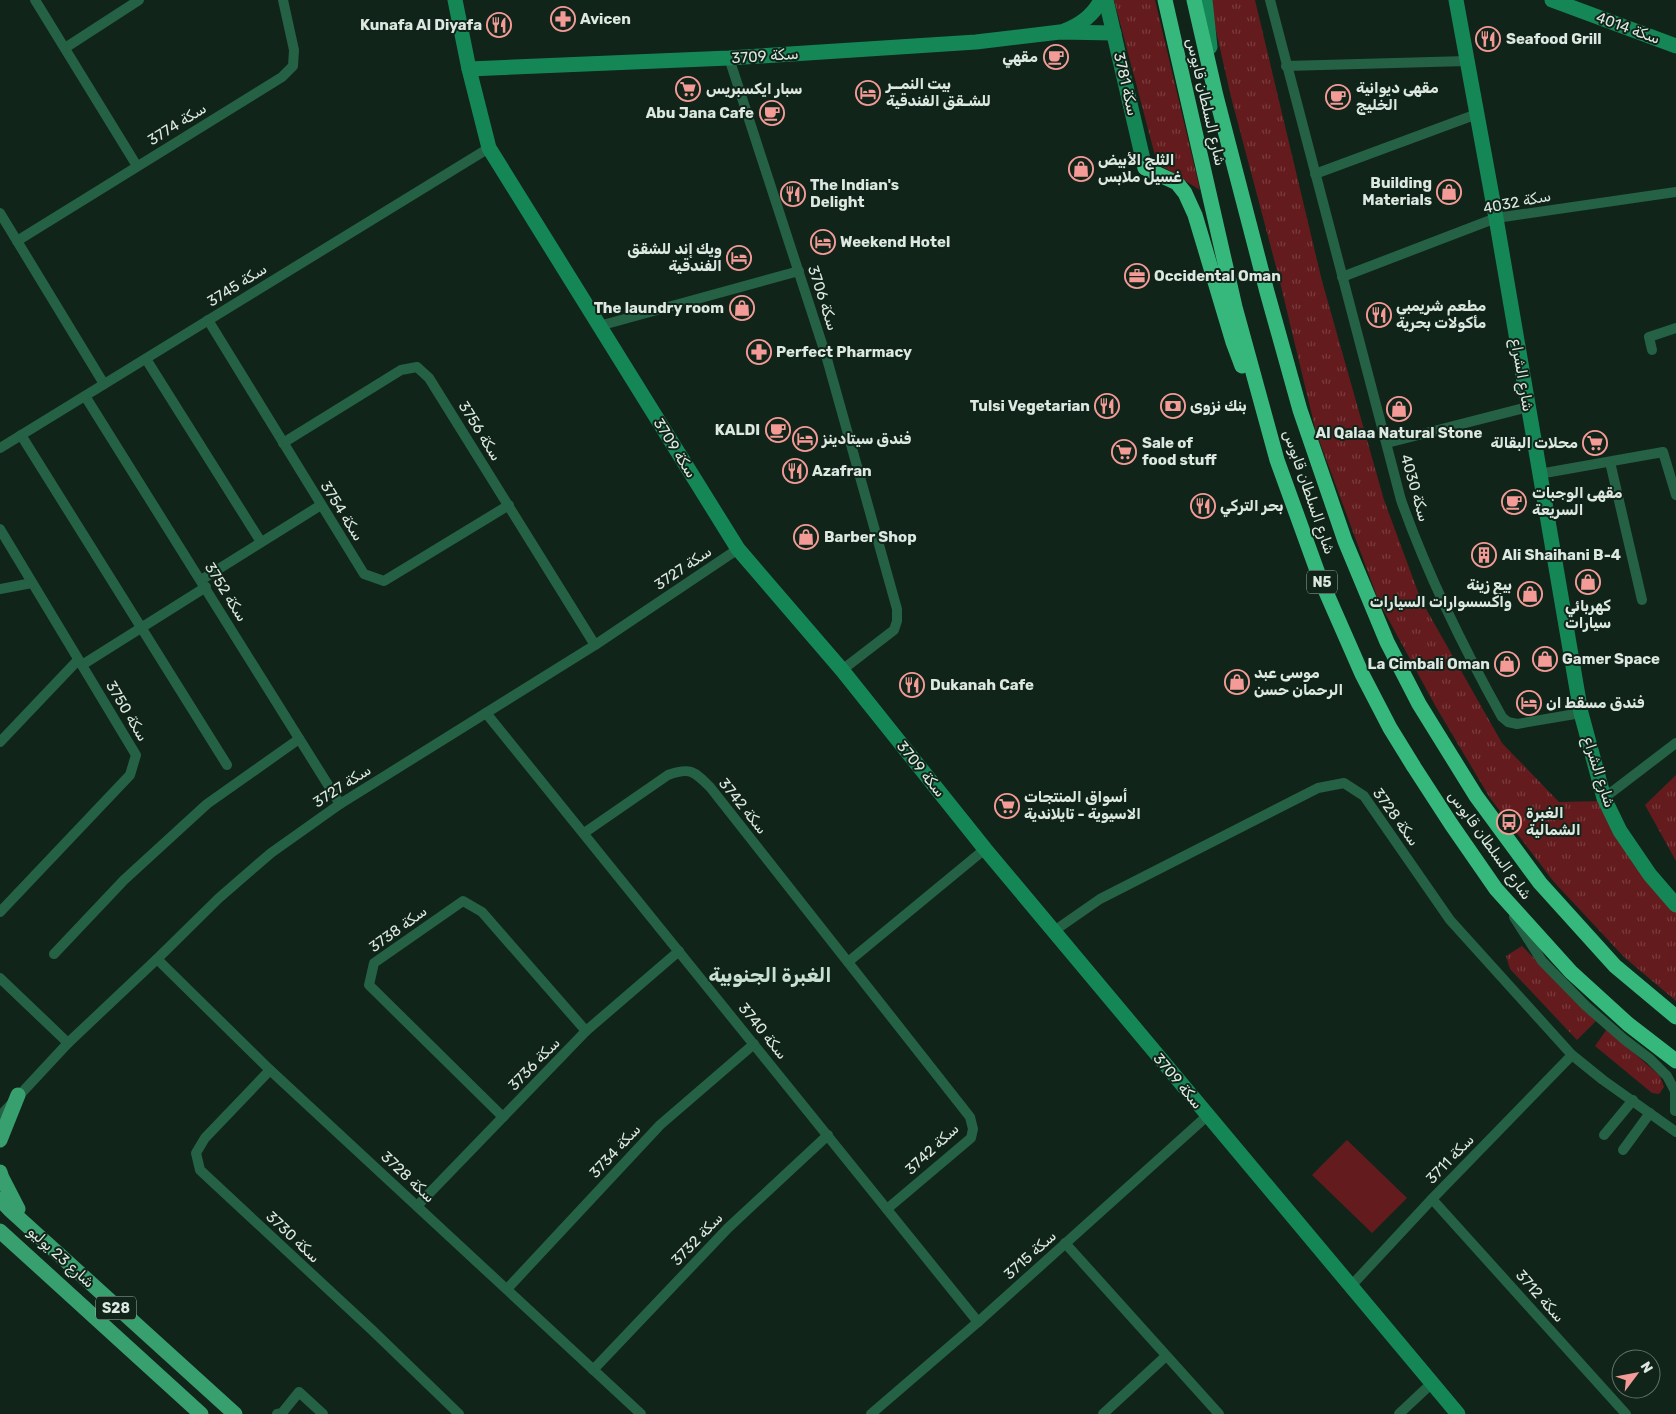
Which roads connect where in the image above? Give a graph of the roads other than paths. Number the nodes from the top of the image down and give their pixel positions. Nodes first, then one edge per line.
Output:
1 (35, 0) edge
2 (139, 0) edge
3 (283, 0) edge
4 (455, 0) edge
5 (1101, 0) edge
6 (1106, 0) edge
7 (1165, 0) edge
8 (1194, 0) edge
9 (1205, 0) edge
10 (1270, 0) edge
11 (1456, 0) edge
12 (1552, 0) edge
13 (1060, 32) junction
14 (1114, 33) junction
15 (1676, 46) edge
16 (65, 48) junction
17 (729, 58) junction
18 (1467, 62) junction
19 (1286, 66) junction
20 (469, 69) junction
21 (1216, 96) junction
22 (1477, 114) junction
23 (489, 148) junction
24 (138, 166) junction
25 (1145, 168) joint
26 (1315, 174) junction
27 (1676, 192) edge
28 (0, 213) edge
29 (1496, 218) junction
30 (18, 241) junction
31 (799, 271) junction
32 (1342, 277) junction
33 (208, 320) junction
34 (599, 326) junction
35 (1676, 328) edge
36 (1652, 350) dead end
37 (146, 359) junction
38 (104, 384) junction
39 (85, 396) junction
40 (1528, 407) junction
41 (21, 435) junction
42 (283, 443) junction
43 (1387, 443) junction
44 (0, 448) edge
45 (1277, 460) junction
46 (1610, 462) junction
47 (1539, 474) junction
48 (1676, 495) edge
49 (321, 504) junction
50 (509, 505) junction
51 (0, 530) edge
52 (261, 542) junction
53 (738, 549) junction
54 (32, 583) junction
55 (203, 584) junction
56 (0, 589) edge
57 (1642, 600) dead end
58 (141, 628) junction
59 (595, 645) junction
60 (80, 662) junction
61 (842, 670) junction
62 (486, 713) junction
63 (1581, 713) junction
64 (300, 739) junction
65 (0, 742) edge
66 (1676, 743) edge
67 (227, 765) dead end
68 (1604, 798) junction
69 (340, 804) junction
70 (584, 833) junction
71 (985, 849) junction
72 (1496, 889) junction
73 (1676, 905) edge
74 (0, 912) edge
75 (1054, 931) junction
76 (679, 950) junction
77 (54, 954) dead end
78 (157, 959) junction
79 (848, 962) junction
80 (0, 978) edge
81 (1676, 1017) edge
82 (586, 1031) junction
83 (68, 1043) junction
84 (754, 1044) junction
85 (1572, 1055) junction
86 (1676, 1061) edge
87 (270, 1070) junction
88 (18, 1095) junction
89 (1632, 1100) junction
90 (3, 1109) edge
91 (1676, 1110) edge
92 (1650, 1114) junction
93 (0, 1116) edge
94 (1207, 1116) junction
95 (503, 1117) junction
96 (1665, 1125) junction
97 (1676, 1132) edge
98 (828, 1135) junction
99 (1604, 1135) dead end
100 (0, 1140) edge
101 (1623, 1150) dead end
102 (0, 1172) edge
103 (0, 1199) edge
104 (1432, 1199) junction
105 (417, 1206) junction
106 (887, 1209) junction
107 (0, 1231) edge
108 (40, 1238) junction
109 (1066, 1243) junction
110 (1351, 1286) junction
111 (507, 1289) junction
112 (978, 1322) junction
113 (1166, 1356) junction
114 (593, 1370) junction
115 (1432, 1383) junction
116 (200, 1414) edge
117 (235, 1414) edge
118 (280, 1414) edge
119 (322, 1414) edge
120 (459, 1414) edge
121 (641, 1414) edge
122 (871, 1414) edge
123 (1103, 1414) edge
124 (1219, 1414) edge
125 (1399, 1414) edge
126 (1458, 1414) edge
127 (1626, 1414) edge

1 - 16 street
2 - 16 street
3 - 24 street, سكة 3774
4 - 20 street, سكة 3709
5 - 13 street, سكة 3709
6 - 14 street, سكة 3781
7 - 45 highway, شارع السلطان قابوس / N5
8 - 21 highway, شارع السلطان قابوس / N5
9 - 21 street
10 - 19 street, سكة 4030
11 - 18 street, شارع الشراع
12 - 15 street, سكة 4014
13 - 14 street, سكة 3709
13 - 17 street, سكة 3709
14 - 25 street, سكة 3781
16 - 24 street
17 - 20 street, سكة 3709
17 - 31 street, سكة 3706
18 - 19 street
18 - 22 street, شارع الشراع
19 - 26 street, سكة 4030
20 - 23 street, سكة 3709
21 - 81 highway, شارع السلطان قابوس / N5
22 - 26 street
22 - 29 street, شارع الشراع
23 - 33 street, سكة 3745
23 - 34 street, سكة 3709
24 - 30 street, سكة 3774
25 - 45 highway
26 - 32 street, سكة 4030
27 - 29 street, سكة 4032
28 - 30 street
29 - 32 street, سكة 4032
29 - 40 street, شارع الشراع
30 - 38 street
31 - 34 street
31 - 61 street, سكة 3706
32 - 43 street, سكة 4030
33 - 37 street, سكة 3745
33 - 42 street, سكة 3754
34 - 53 street, سكة 3709
35 - 36 street
37 - 38 street, سكة 3745
37 - 52 street
38 - 39 street, سكة 3745
39 - 41 street, سكة 3745
39 - 55 street, سكة 3752
40 - 43 street
40 - 47 street, شارع الشراع
41 - 44 street, سكة 3745
41 - 58 street
42 - 49 street, سكة 3754
42 - 50 street, سكة 3756
43 - 63 street, سكة 4030
45 - 72 highway, شارع السلطان قابوس / N5
46 - 47 street
46 - 48 street
46 - 57 street
47 - 63 street, شارع الشراع
49 - 50 street, سكة 3754
49 - 52 street
50 - 59 street, سكة 3756
51 - 54 street, سكة 3750
52 - 55 street
53 - 59 street, سكة 3727
53 - 61 street, سكة 3709
54 - 56 street
54 - 60 street, سكة 3750
55 - 58 street
55 - 64 street, سكة 3752
58 - 60 street
58 - 67 street
59 - 62 street, سكة 3727
60 - 65 street
60 - 74 street, سكة 3750
61 - 71 street, سكة 3709
62 - 69 street, سكة 3727
62 - 70 street, سكة 3740
63 - 68 street, شارع الشراع
64 - 69 street, سكة 3752
64 - 77 street
66 - 68 street
68 - 73 street, شارع الشراع
69 - 78 street, سكة 3727
70 - 76 street, سكة 3740
70 - 79 street, سكة 3742
71 - 75 street, سكة 3709
71 - 79 street
72 - 86 highway, شارع السلطان قابوس / N5
72 - 91 street
75 - 85 street, سكة 3728
75 - 94 street, سكة 3709
76 - 82 street, سكة 3736
76 - 84 street, سكة 3740
78 - 83 street, سكة 3727
78 - 87 street, سكة 3728
79 - 106 street, سكة 3742
80 - 83 street
82 - 95 street, سكة 3736
82 - 95 street, سكة 3738
83 - 88 street, سكة 3727
84 - 98 street, سكة 3740
84 - 111 street, سكة 3734
85 - 89 street, سكة 3728
85 - 104 street, سكة 3711
87 - 105 street, سكة 3728
87 - 120 street, سكة 3730
88 - 90 street, سكة 3727
88 - 100 main road
89 - 92 street, سكة 3728
89 - 99 street
90 - 93 street, سكة 3727
91 - 96 street
92 - 96 street, سكة 3728
92 - 101 street
94 - 109 street, سكة 3715
94 - 110 street, سكة 3709
95 - 105 street, سكة 3736
96 - 97 street, سكة 3728
98 - 106 street, سكة 3740
98 - 114 street, سكة 3732
102 - 108 main road
103 - 108 main road, شارع 23 يوليو / S28
104 - 110 street, سكة 3711
104 - 127 street, سكة 3712
105 - 111 street, سكة 3728
106 - 112 street, سكة 3740
107 - 116 main road, شارع 23 يوليو / S28
108 - 117 main road, شارع 23 يوليو / S28
109 - 112 street, سكة 3715
109 - 113 street
110 - 115 street, سكة 3709
111 - 114 street, سكة 3728
112 - 122 street, سكة 3715
113 - 123 street
113 - 124 street
114 - 121 street, سكة 3728
115 - 125 street
115 - 126 street, سكة 3709
118 - 119 street

